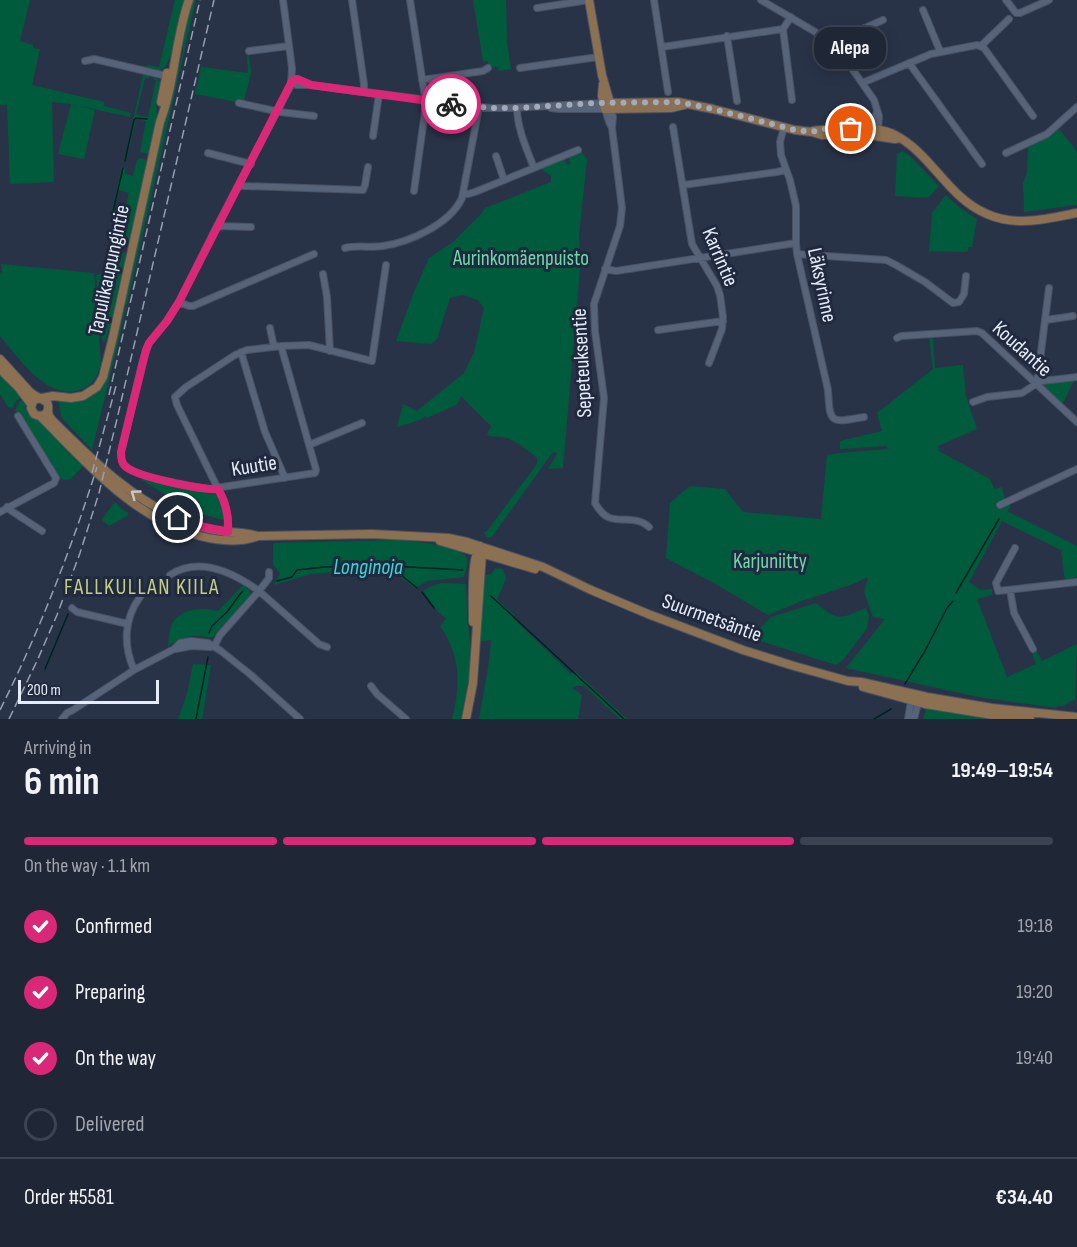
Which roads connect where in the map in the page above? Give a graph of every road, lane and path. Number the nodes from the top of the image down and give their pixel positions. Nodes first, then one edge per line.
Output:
1 (188, 0) edge
2 (283, 0) edge
3 (352, 0) edge
4 (410, 0) edge
5 (589, 0) edge
6 (654, 0) edge
7 (761, 0) edge
8 (1006, 0) edge
9 (1049, 0) edge
10 (537, 8) dead end
11 (923, 10) dead end
12 (791, 17) junction
13 (1009, 19) dead end
14 (883, 20) dead end
15 (783, 29) junction
16 (727, 36) junction
17 (834, 43) junction
18 (289, 46) junction
19 (981, 46) junction
20 (662, 47) junction
21 (249, 51) dead end
22 (940, 51) junction
23 (598, 57) junction
24 (85, 61) dead end
25 (909, 63) junction
26 (488, 68) dead end
27 (520, 68) dead end
28 (169, 77) junction
29 (422, 80) junction
30 (292, 81) junction
31 (862, 83) junction
32 (364, 92) junction
33 (668, 92) dead end
34 (379, 94) junction
35 (425, 100) junction
36 (792, 100) dead end
37 (737, 101) dead end
38 (240, 103) dead end
39 (607, 106) junction
40 (478, 107) junction
41 (1077, 107) edge
42 (517, 108) junction
43 (278, 111) junction
44 (314, 116) dead end
45 (1033, 116) dead end
46 (674, 127) dead end
47 (784, 127) junction
48 (875, 132) junction
49 (373, 136) dead end
50 (578, 150) dead end
51 (208, 153) dead end
52 (1006, 153) dead end
53 (566, 155) junction
54 (496, 156) dead end
55 (569, 163) dead end
56 (251, 164) junction
57 (982, 164) dead end
58 (368, 167) dead end
59 (534, 168) junction
60 (785, 170) junction
61 (417, 172) junction
62 (425, 173) dead end
63 (504, 180) junction
64 (240, 185) junction
65 (683, 185) junction
66 (414, 191) dead end
67 (463, 194) junction
68 (1077, 213) edge
69 (217, 226) junction
70 (251, 227) dead end
71 (796, 243) junction
72 (345, 248) dead end
73 (314, 254) dead end
74 (797, 254) junction
75 (700, 258) junction
76 (386, 265) dead end
77 (605, 269) junction
78 (323, 274) dead end
79 (966, 276) dead end
80 (1049, 288) dead end
81 (179, 302) junction
82 (1073, 316) dead end
83 (1046, 320) junction
84 (723, 321) junction
85 (270, 328) dead end
86 (658, 330) dead end
87 (897, 338) dead end
88 (278, 347) junction
89 (330, 351) junction
90 (241, 352) junction
91 (0, 359) edge
92 (709, 363) dead end
93 (0, 369) edge
94 (1077, 377) edge
95 (1036, 384) junction
96 (40, 398) junction
97 (63, 398) junction
98 (973, 402) dead end
99 (31, 405) junction
100 (49, 409) junction
101 (18, 416) dead end
102 (40, 416) junction
103 (864, 417) dead end
104 (1077, 422) edge
105 (362, 423) dead end
106 (309, 445) junction
107 (1077, 470) edge
108 (285, 478) junction
109 (116, 485) junction
110 (218, 489) junction
111 (1000, 506) dead end
112 (7, 507) junction
113 (0, 512) edge
114 (650, 527) dead end
115 (42, 531) dead end
116 (228, 532) junction
117 (258, 536) junction
118 (226, 541) junction
119 (1015, 548) dead end
120 (480, 550) junction
121 (269, 572) dead end
122 (170, 575) dead end
123 (1077, 582) edge
124 (1010, 590) junction
125 (259, 591) junction
126 (140, 597) dead end
127 (72, 608) dead end
128 (128, 624) junction
129 (214, 647) junction
130 (327, 647) dead end
131 (1033, 649) dead end
132 (134, 670) junction
133 (371, 686) dead end
134 (915, 700) junction
135 (1077, 717) edge
136 (64, 719) edge
137 (300, 719) edge
138 (406, 719) edge
139 (466, 719) edge
140 (908, 719) edge
141 (914, 719) edge
142 (1030, 719) edge

1 - 28 main road, Tapulikaupungintie
2 - 18 street
3 - 32 street
4 - 29 street
5 - 10 street
5 - 23 main road
6 - 20 street
7 - 12 street
8 - 9 street
11 - 22 street
12 - 15 street
12 - 17 street
13 - 19 street
14 - 17 street
15 - 16 street
15 - 36 street
16 - 20 street
16 - 37 street
17 - 31 street
18 - 21 street
18 - 30 street
19 - 22 street
19 - 45 street
20 - 33 street
22 - 25 street
23 - 27 street
23 - 39 main road
24 - 28 street
25 - 31 street
25 - 57 street
26 - 29 street
28 - 97 main road, Tapulikaupungintie
29 - 35 street
30 - 32 street
30 - 43 street
31 - 48 street
32 - 34 street
34 - 35 street
34 - 49 street
35 - 40 street
35 - 61 street
38 - 43 street
39 - 42 street
39 - 47 main road
39 - 77 street, Sepeteuksentie
40 - 42 street
40 - 67 street
41 - 52 street
42 - 59 street
43 - 44 street
43 - 56 street
46 - 65 street, Karrintie
47 - 48 main road
47 - 60 street, Läksyrinne
48 - 68 main road
50 - 53 street
51 - 56 street
53 - 55 street
53 - 59 street
54 - 63 street
56 - 64 street
58 - 64 street
59 - 63 street
60 - 65 street
60 - 71 street, Läksyrinne
61 - 62 street
61 - 66 street
63 - 67 street
64 - 69 street
65 - 75 street, Karrintie
67 - 72 street
69 - 70 street
69 - 81 street
71 - 74 street, Läksyrinne
71 - 75 street
73 - 81 street
74 - 79 street
74 - 103 street, Läksyrinne
75 - 77 street
75 - 84 street, Karrintie
76 - 89 street
77 - 114 street, Sepeteuksentie
78 - 89 street
80 - 83 street
81 - 110 street, Kuutie
82 - 83 street
83 - 95 street
84 - 86 street
84 - 92 street, Karrintie
85 - 88 street
87 - 95 street, Koudantie
88 - 89 street
88 - 90 street
88 - 106 street
90 - 108 street
90 - 110 street
91 - 96 main road
93 - 99 main road
94 - 95 street
95 - 98 street
95 - 104 street, Koudantie
96 - 97 main road, Tapulikaupungintie
96 - 99 main road
96 - 100 main road
97 - 100 main road, Tapulikaupungintie
99 - 102 main road
100 - 102 main road
100 - 109 main road
101 - 112 street
102 - 109 main road
105 - 106 street
106 - 108 street, Kuutie
107 - 111 street
108 - 110 street, Kuutie
116 -> 109 main road, Suurmetsäntie
109 - 118 main road, Suurmetsäntie
110 - 116 street
112 - 113 street
112 - 115 street
116 - 117 main road, Suurmetsäntie
116 - 118 street
117 - 118 main road, Suurmetsäntie
117 - 120 main road, Suurmetsäntie
119 - 124 street
120 - 134 main road, Suurmetsäntie
120 - 139 main road
121 - 125 street
122 - 125 street
123 - 124 street
124 - 131 street
125 - 129 street
125 - 130 street
126 - 128 street
127 - 128 street
128 - 132 street
129 - 132 street
129 - 137 street
132 - 136 street
133 - 138 street
134 - 135 main road, Suurmetsäntie
134 - 140 street
134 - 141 street
134 - 142 main road, Suurmetsäntie

